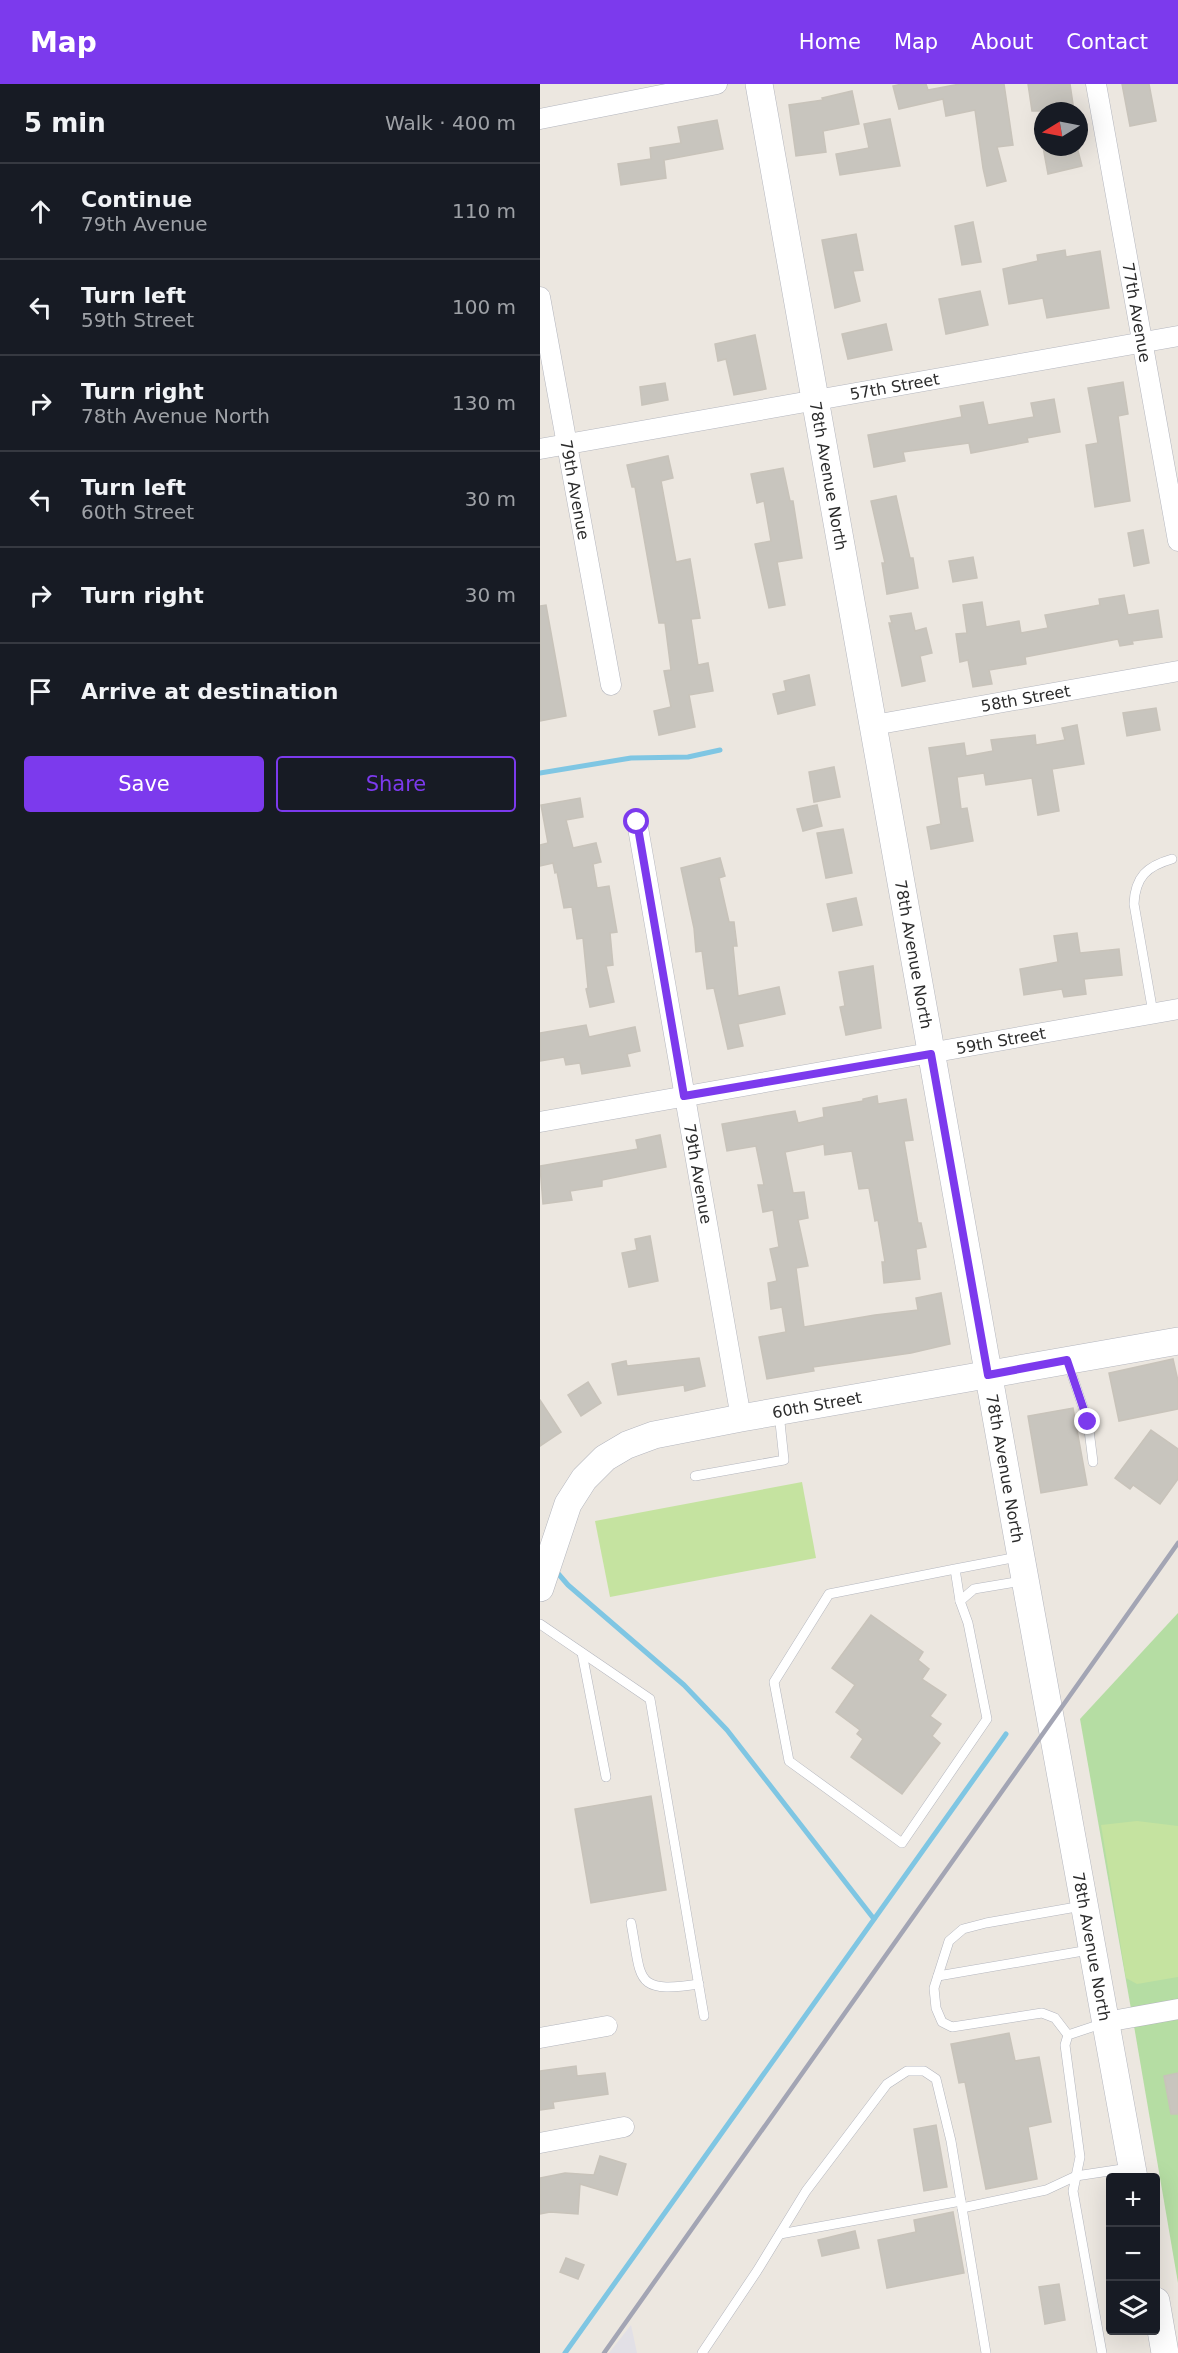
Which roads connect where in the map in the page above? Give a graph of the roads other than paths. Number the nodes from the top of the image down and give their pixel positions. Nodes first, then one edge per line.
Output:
1 (717, 84) edge
2 (759, 84) edge
3 (1096, 84) edge
4 (540, 119) edge
5 (540, 297) edge
6 (1178, 336) edge
7 (1143, 342) junction
8 (816, 400) junction
9 (567, 444) junction
10 (540, 449) edge
11 (1178, 541) edge
12 (1178, 671) edge
13 (611, 685) dead end
14 (874, 725) junction
15 (637, 822) dead end
16 (1172, 859) dead end
17 (1178, 1009) edge
18 (1153, 1013) junction
19 (931, 1054) junction
20 (684, 1096) junction
21 (540, 1122) edge
22 (1178, 1341) edge
23 (1067, 1360) junction
24 (988, 1375) junction
25 (779, 1411) junction
26 (741, 1418) junction
27 (1093, 1462) dead end
28 (695, 1476) dead end
29 (955, 1569) junction
30 (1023, 1569) junction
31 (542, 1584) edge
32 (960, 1600) junction
33 (540, 1624) edge
34 (582, 1653) junction
35 (606, 1777) dead end
36 (1084, 1906) junction
37 (631, 1923) dead end
38 (1092, 1949) junction
39 (938, 1976) junction
40 (699, 1984) junction
41 (1178, 2009) edge
42 (704, 2016) dead end
43 (1106, 2022) junction
44 (607, 2026) dead end
45 (1068, 2035) junction
46 (540, 2038) edge
47 (624, 2127) dead end
48 (540, 2143) edge
49 (1133, 2172) edge
50 (1076, 2176) junction
51 (961, 2204) junction
52 (780, 2234) junction
53 (1160, 2327) edge
54 (702, 2353) edge
55 (986, 2353) edge
56 (1102, 2353) edge
57 (1165, 2353) edge

1 - 4 street
2 - 8 street, 78th Avenue North
3 - 7 street, 77th Avenue
5 - 9 street, 79th Avenue
6 - 7 street, 57th Street
7 - 8 street, 57th Street
7 - 11 street, 77th Avenue
8 - 9 street, 57th Street
8 - 14 street, 78th Avenue North
9 - 10 street, 57th Street
9 - 13 street, 79th Avenue
12 - 14 street, 58th Street
14 - 19 street, 78th Avenue North
15 - 20 street, 79th Avenue
16 - 18 lane
17 - 18 street, 59th Street
18 - 19 street, 59th Street
19 - 20 street, 59th Street
19 - 24 street, 78th Avenue North
20 - 21 street, 59th Street
20 - 26 street, 79th Avenue
22 - 23 street, 60th Street
23 - 24 street, 60th Street
23 - 27 lane
24 - 25 street, 60th Street
24 - 30 street, 78th Avenue North
25 - 26 street, 60th Street
25 - 28 lane
26 - 31 street, 60th Street
29 - 30 lane
29 - 32 lane
29 - 32 lane
30 - 32 lane
30 - 36 street, 78th Avenue North
33 - 34 lane
34 - 35 lane
34 - 40 lane
36 - 38 street, 78th Avenue North
36 - 39 lane
37 - 40 lane
38 - 39 lane
38 - 43 street, 78th Avenue North
39 - 45 lane
40 - 42 lane
41 - 43 street
43 - 45 lane
43 - 49 street, 78th Avenue North
44 - 46 street
45 - 50 lane
47 - 48 street
49 - 50 lane
50 - 51 lane
50 - 56 lane
51 - 52 lane
51 - 52 lane
51 - 55 lane
52 - 54 lane
53 - 57 street

